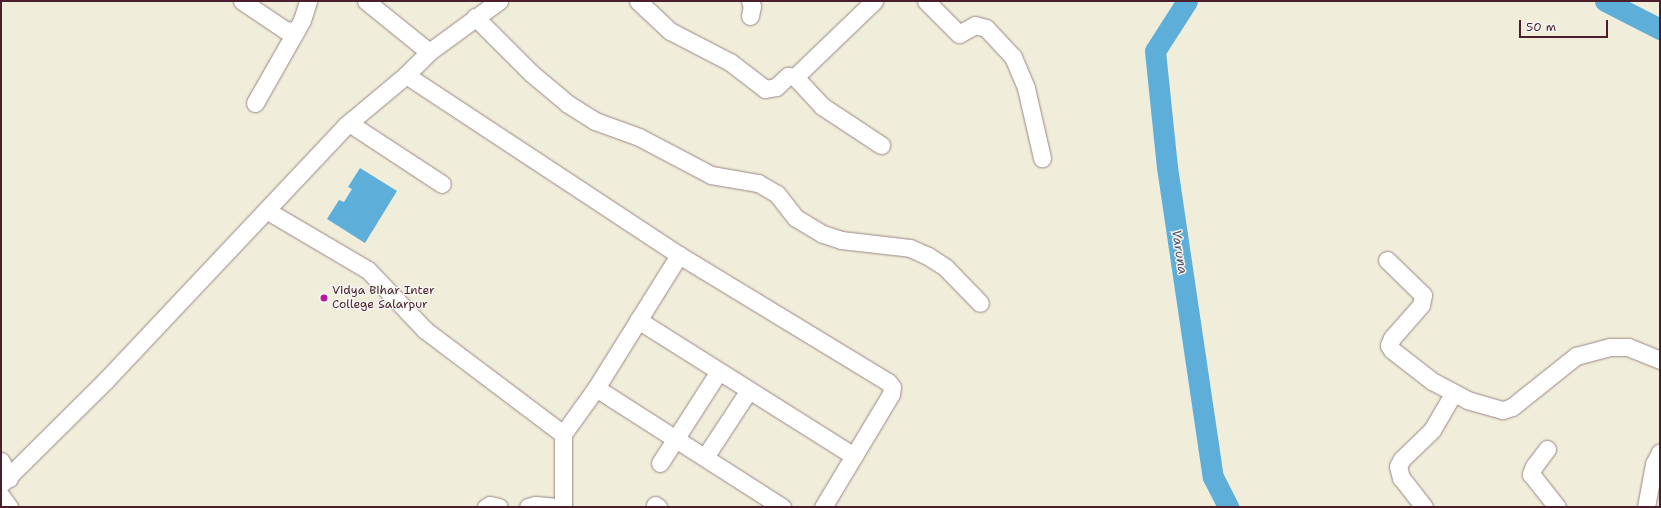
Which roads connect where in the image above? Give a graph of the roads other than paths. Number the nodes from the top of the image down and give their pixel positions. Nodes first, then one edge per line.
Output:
1 (242, 1) edge
2 (308, 1) edge
3 (366, 1) edge
4 (499, 1) edge
5 (638, 1) edge
6 (874, 1) edge
7 (926, 1) edge
8 (475, 17) junction
9 (297, 29) junction
10 (429, 52) junction
11 (406, 75) junction
12 (795, 77) junction
13 (255, 103) dead end
14 (349, 123) junction
15 (881, 145) dead end
16 (1042, 158) dead end
17 (442, 184) dead end
18 (266, 210) junction
19 (679, 255) junction
20 (1387, 260) dead end
21 (980, 303) dead end
22 (638, 320) junction
23 (1660, 360) edge
24 (719, 371) junction
25 (596, 388) junction
26 (749, 390) junction
27 (1454, 394) junction
28 (563, 434) junction
29 (675, 438) junction
30 (1547, 449) dead end
31 (1660, 452) edge
32 (854, 456) junction
33 (705, 458) junction
34 (1, 461) edge
35 (660, 463) dead end
36 (5, 481) edge
37 (1, 496) edge
38 (10, 507) edge
39 (486, 507) edge
40 (499, 507) edge
41 (528, 507) edge
42 (560, 507) edge
43 (563, 507) edge
44 (782, 507) edge
45 (823, 507) edge
46 (1424, 507) edge
47 (1557, 507) edge
48 (1646, 507) edge

1 - 9 street
2 - 9 street
3 - 10 street
4 - 8 street
5 - 12 street
6 - 12 street
7 - 16 street
8 - 10 street
8 - 21 street
9 - 13 street
10 - 11 street
11 - 14 street
11 - 19 street
12 - 15 street
14 - 17 street
14 - 18 street
18 - 28 street
18 - 36 street
19 - 22 street
19 - 32 street
20 - 27 street
22 - 24 street
22 - 25 street
23 - 27 street
24 - 26 street
24 - 29 street
25 - 28 street
25 - 29 street
26 - 32 street
26 - 33 street
27 - 46 street
28 - 43 street
29 - 33 street
29 - 35 street
30 - 47 street
31 - 48 street
32 - 45 street
33 - 44 street
34 - 36 street
37 - 38 street
39 - 40 street
41 - 42 street

